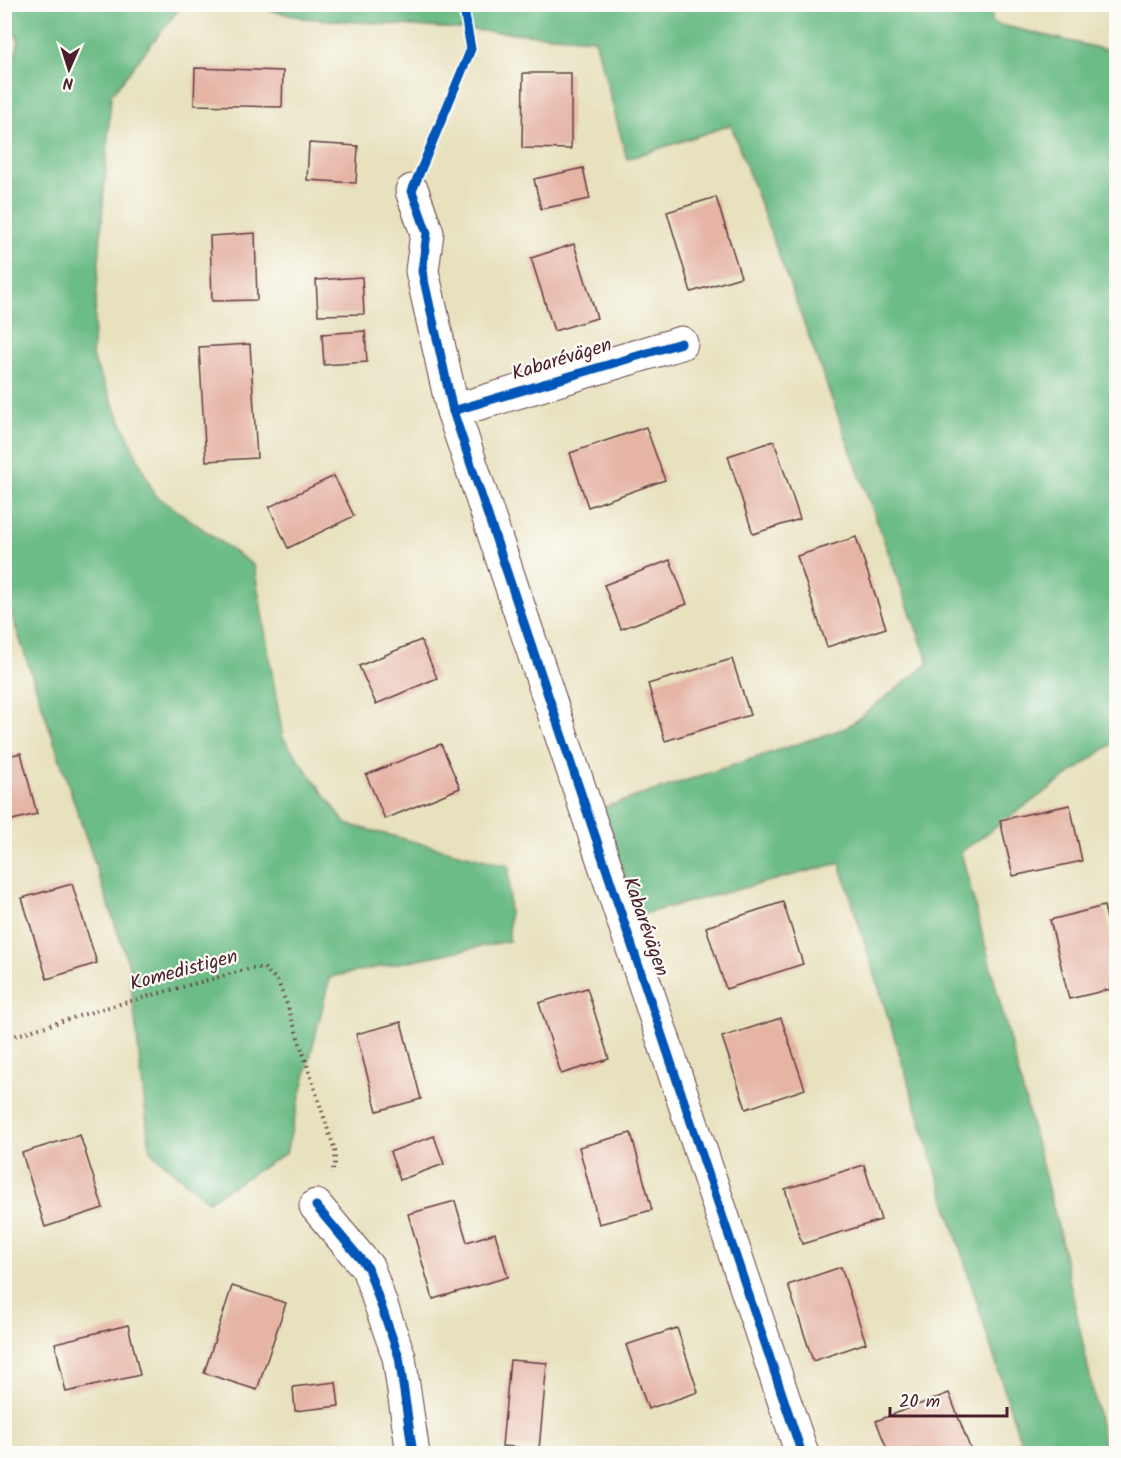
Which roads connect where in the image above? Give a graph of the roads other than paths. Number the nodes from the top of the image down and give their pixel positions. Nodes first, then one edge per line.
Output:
1 (412, 191) dead end
2 (681, 343) dead end
3 (453, 411) junction
4 (316, 1206) road end
5 (413, 1454) edge
6 (802, 1454) edge

1 - 3 street, Kabarévägen
2 - 3 street, Kabarévägen
3 - 6 street, Kabarévägen
4 - 5 street

